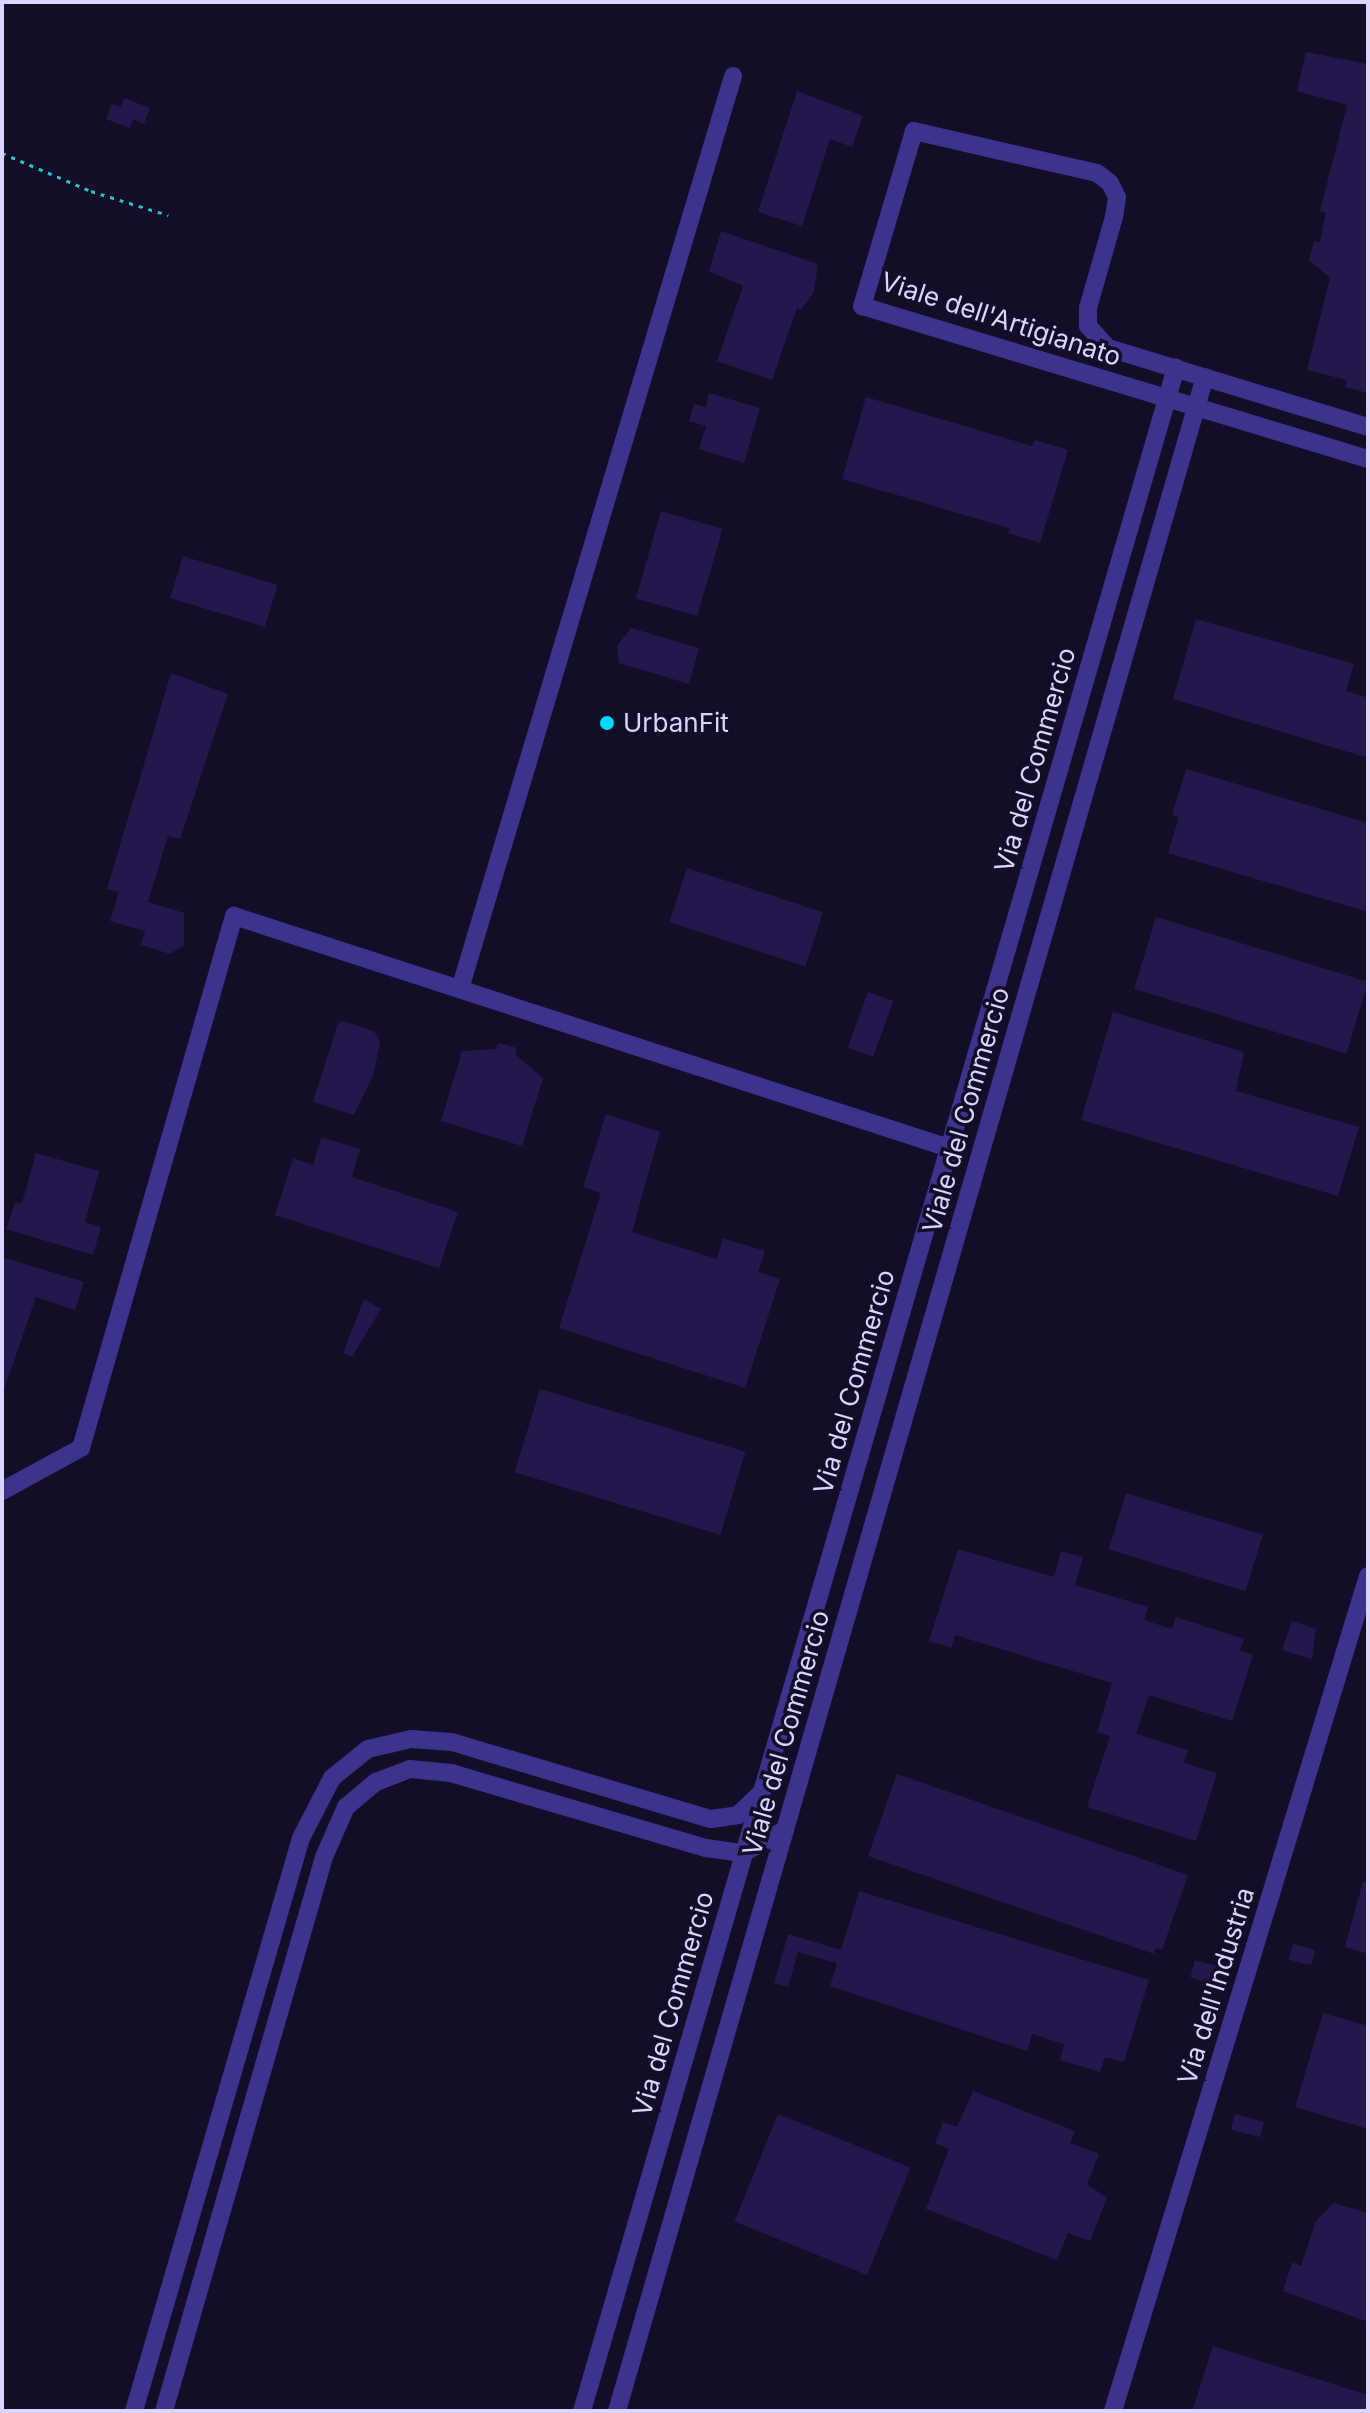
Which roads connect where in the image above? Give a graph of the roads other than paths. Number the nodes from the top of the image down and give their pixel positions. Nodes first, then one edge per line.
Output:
1 (733, 76) dead end
2 (1176, 368) junction
3 (1205, 377) junction
4 (1167, 398) junction
5 (1197, 407) junction
6 (1368, 427) edge
7 (1368, 459) edge
8 (460, 989) junction
9 (949, 1148) junction
10 (2, 1491) edge
11 (1368, 1576) edge
12 (762, 1792) junction
13 (785, 1830) junction
14 (743, 1853) junction
15 (134, 2411) edge
16 (164, 2411) edge
17 (582, 2411) edge
18 (617, 2411) edge
19 (1113, 2411) edge

1 - 8 street
2 - 3 street, Viale dell'Artigianato
2 - 4 street, Via del Commercio
2 - 4 street, Viale dell'Artigianato
3 - 5 street, Viale del Commercio
3 - 6 street, Viale dell'Artigianato
4 - 5 street, Viale dell'Artigianato
4 - 9 street, Via del Commercio
5 - 7 street, Viale dell'Artigianato
5 - 13 street, Viale del Commercio
8 - 9 street
8 - 10 street
9 - 12 street, Via del Commercio
11 - 19 street, Via dell'Industria
12 - 14 street, Via del Commercio
12 - 15 street
13 - 14 street
13 - 18 street, Viale del Commercio
14 - 16 street
14 - 17 street, Via del Commercio

